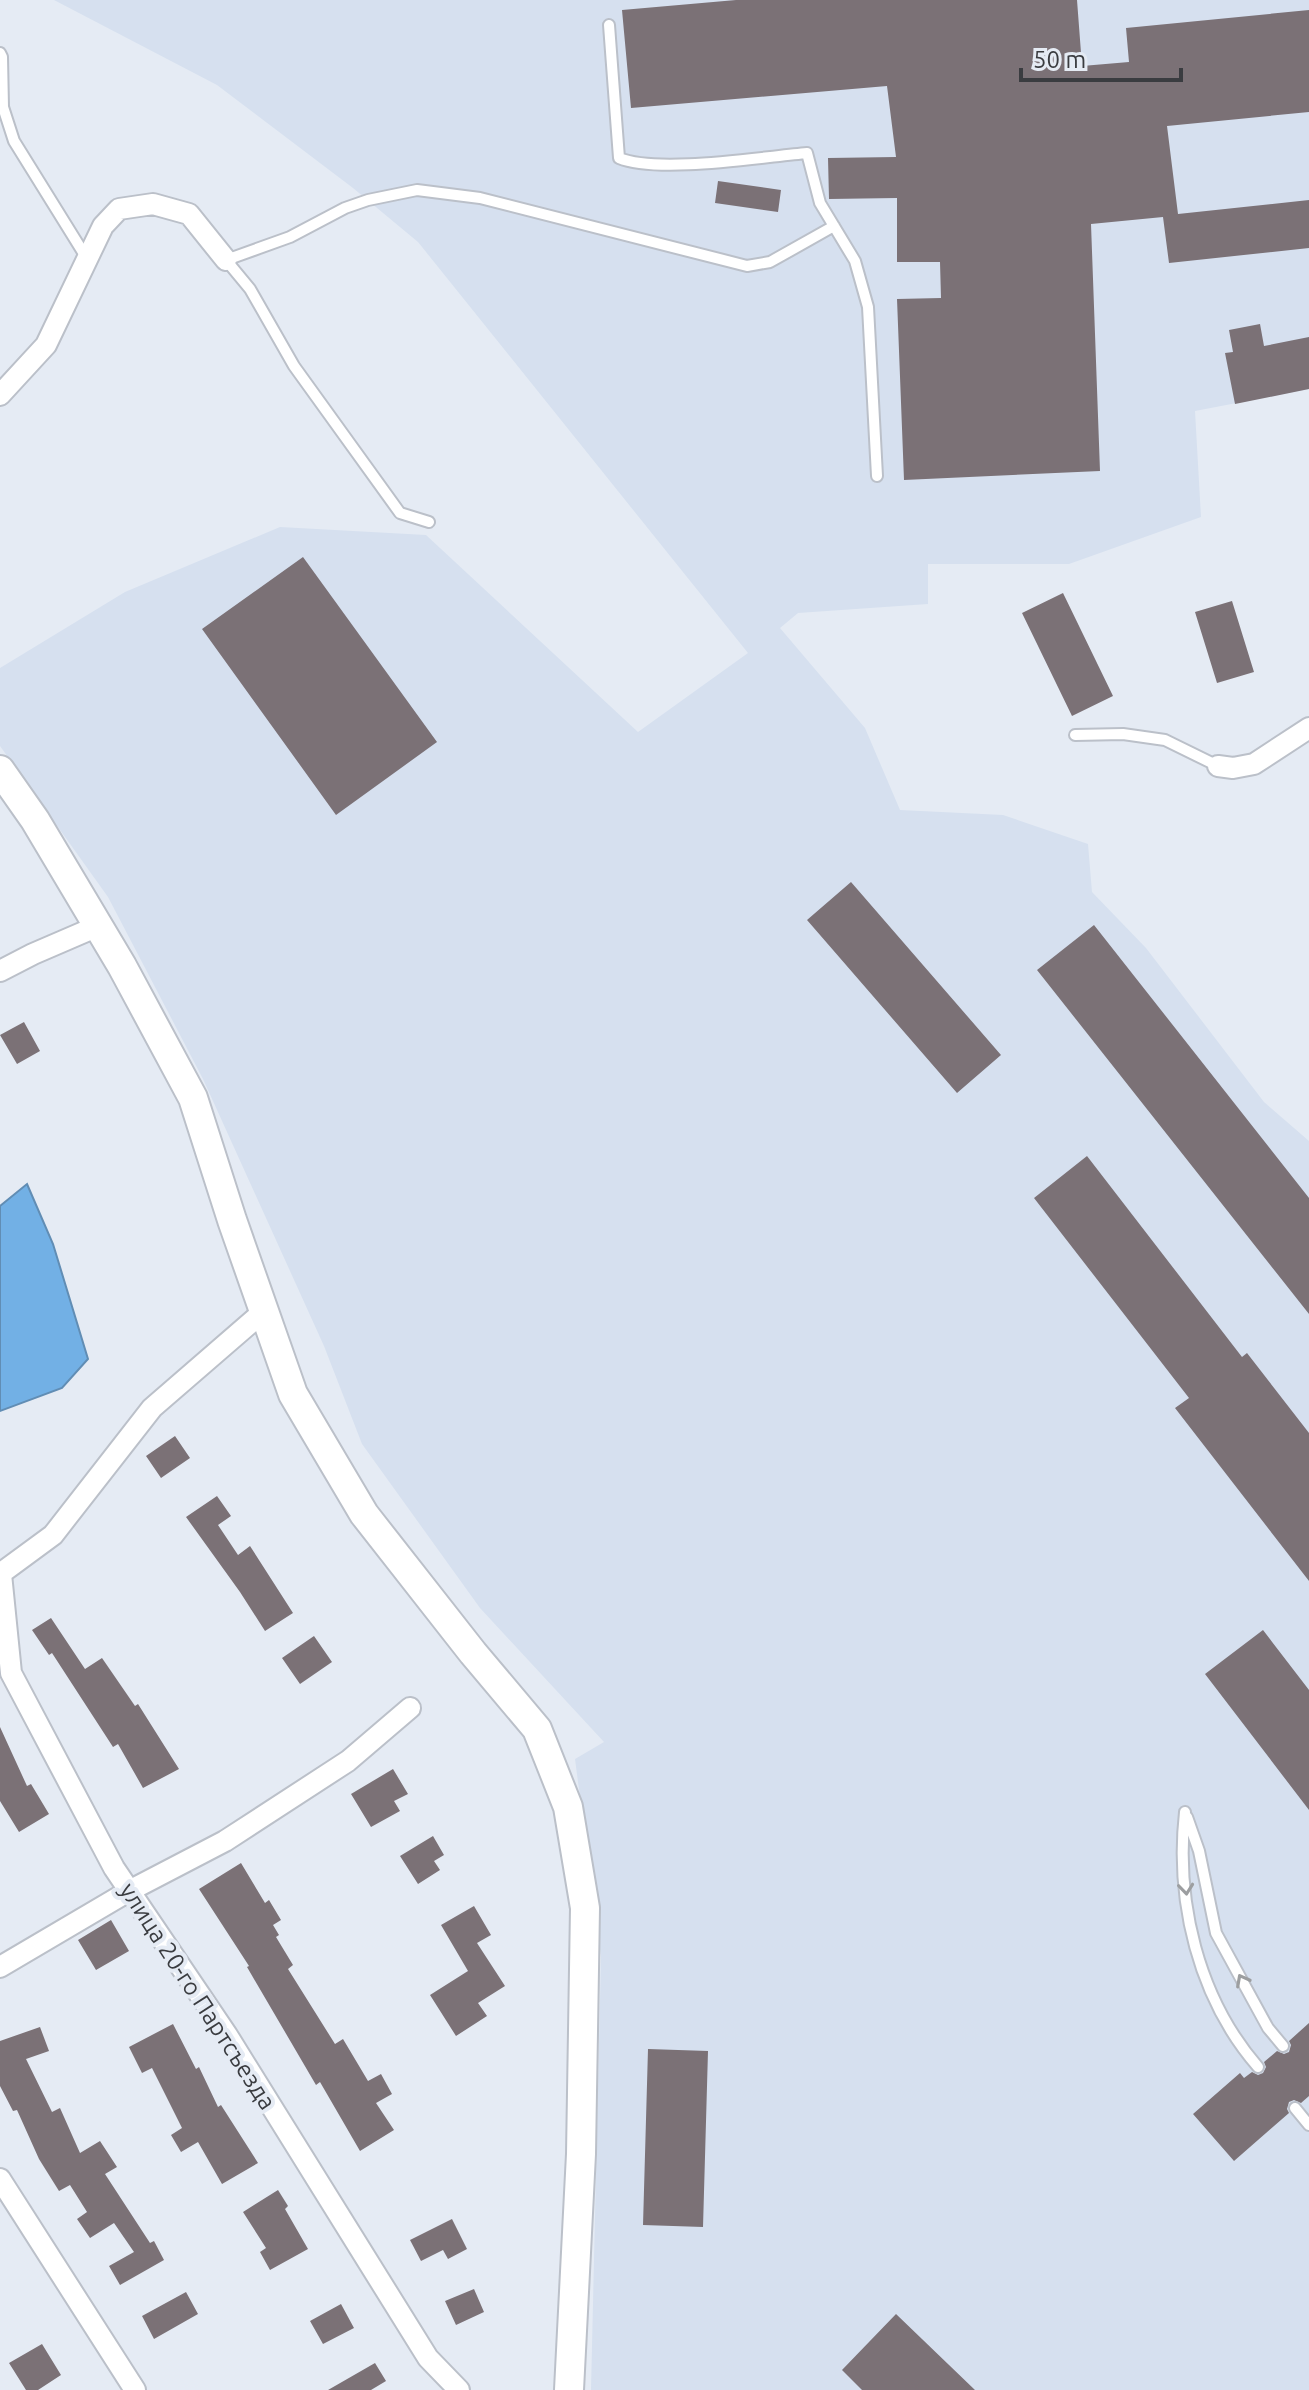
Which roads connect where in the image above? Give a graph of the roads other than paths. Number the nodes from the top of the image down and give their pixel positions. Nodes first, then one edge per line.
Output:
1 (609, 25) dead end
2 (0, 53) edge
3 (834, 226) junction
4 (88, 259) junction
5 (226, 260) junction
6 (0, 395) edge
7 (877, 476) dead end
8 (429, 522) dead end
9 (1309, 728) edge
10 (1075, 735) dead end
11 (1218, 766) joint
12 (0, 770) edge
13 (98, 926) junction
14 (0, 971) edge
15 (264, 1311) junction
16 (0, 1574) edge
17 (410, 1708) dead end
18 (129, 1891) junction
19 (0, 1967) edge
20 (1283, 2046) dead end
21 (1258, 2067) dead end
22 (1295, 2108) dead end
23 (1309, 2125) edge
24 (0, 2179) edge
25 (135, 2390) edge
26 (459, 2390) edge
27 (569, 2390) edge

1 - 3 lane
2 - 4 lane
3 - 5 lane
3 - 7 lane
4 - 5 street
4 - 6 street
5 - 8 lane
9 - 11 street
10 - 11 lane
12 - 13 street
13 - 14 street
13 - 15 street
15 - 16 street
15 - 27 street
16 - 18 street, улица 20-го Партсъезда
17 - 18 street
18 - 19 street
18 - 26 street, улица 20-го Партсъезда
20 -> 21 lane
22 - 23 lane
24 - 25 street

